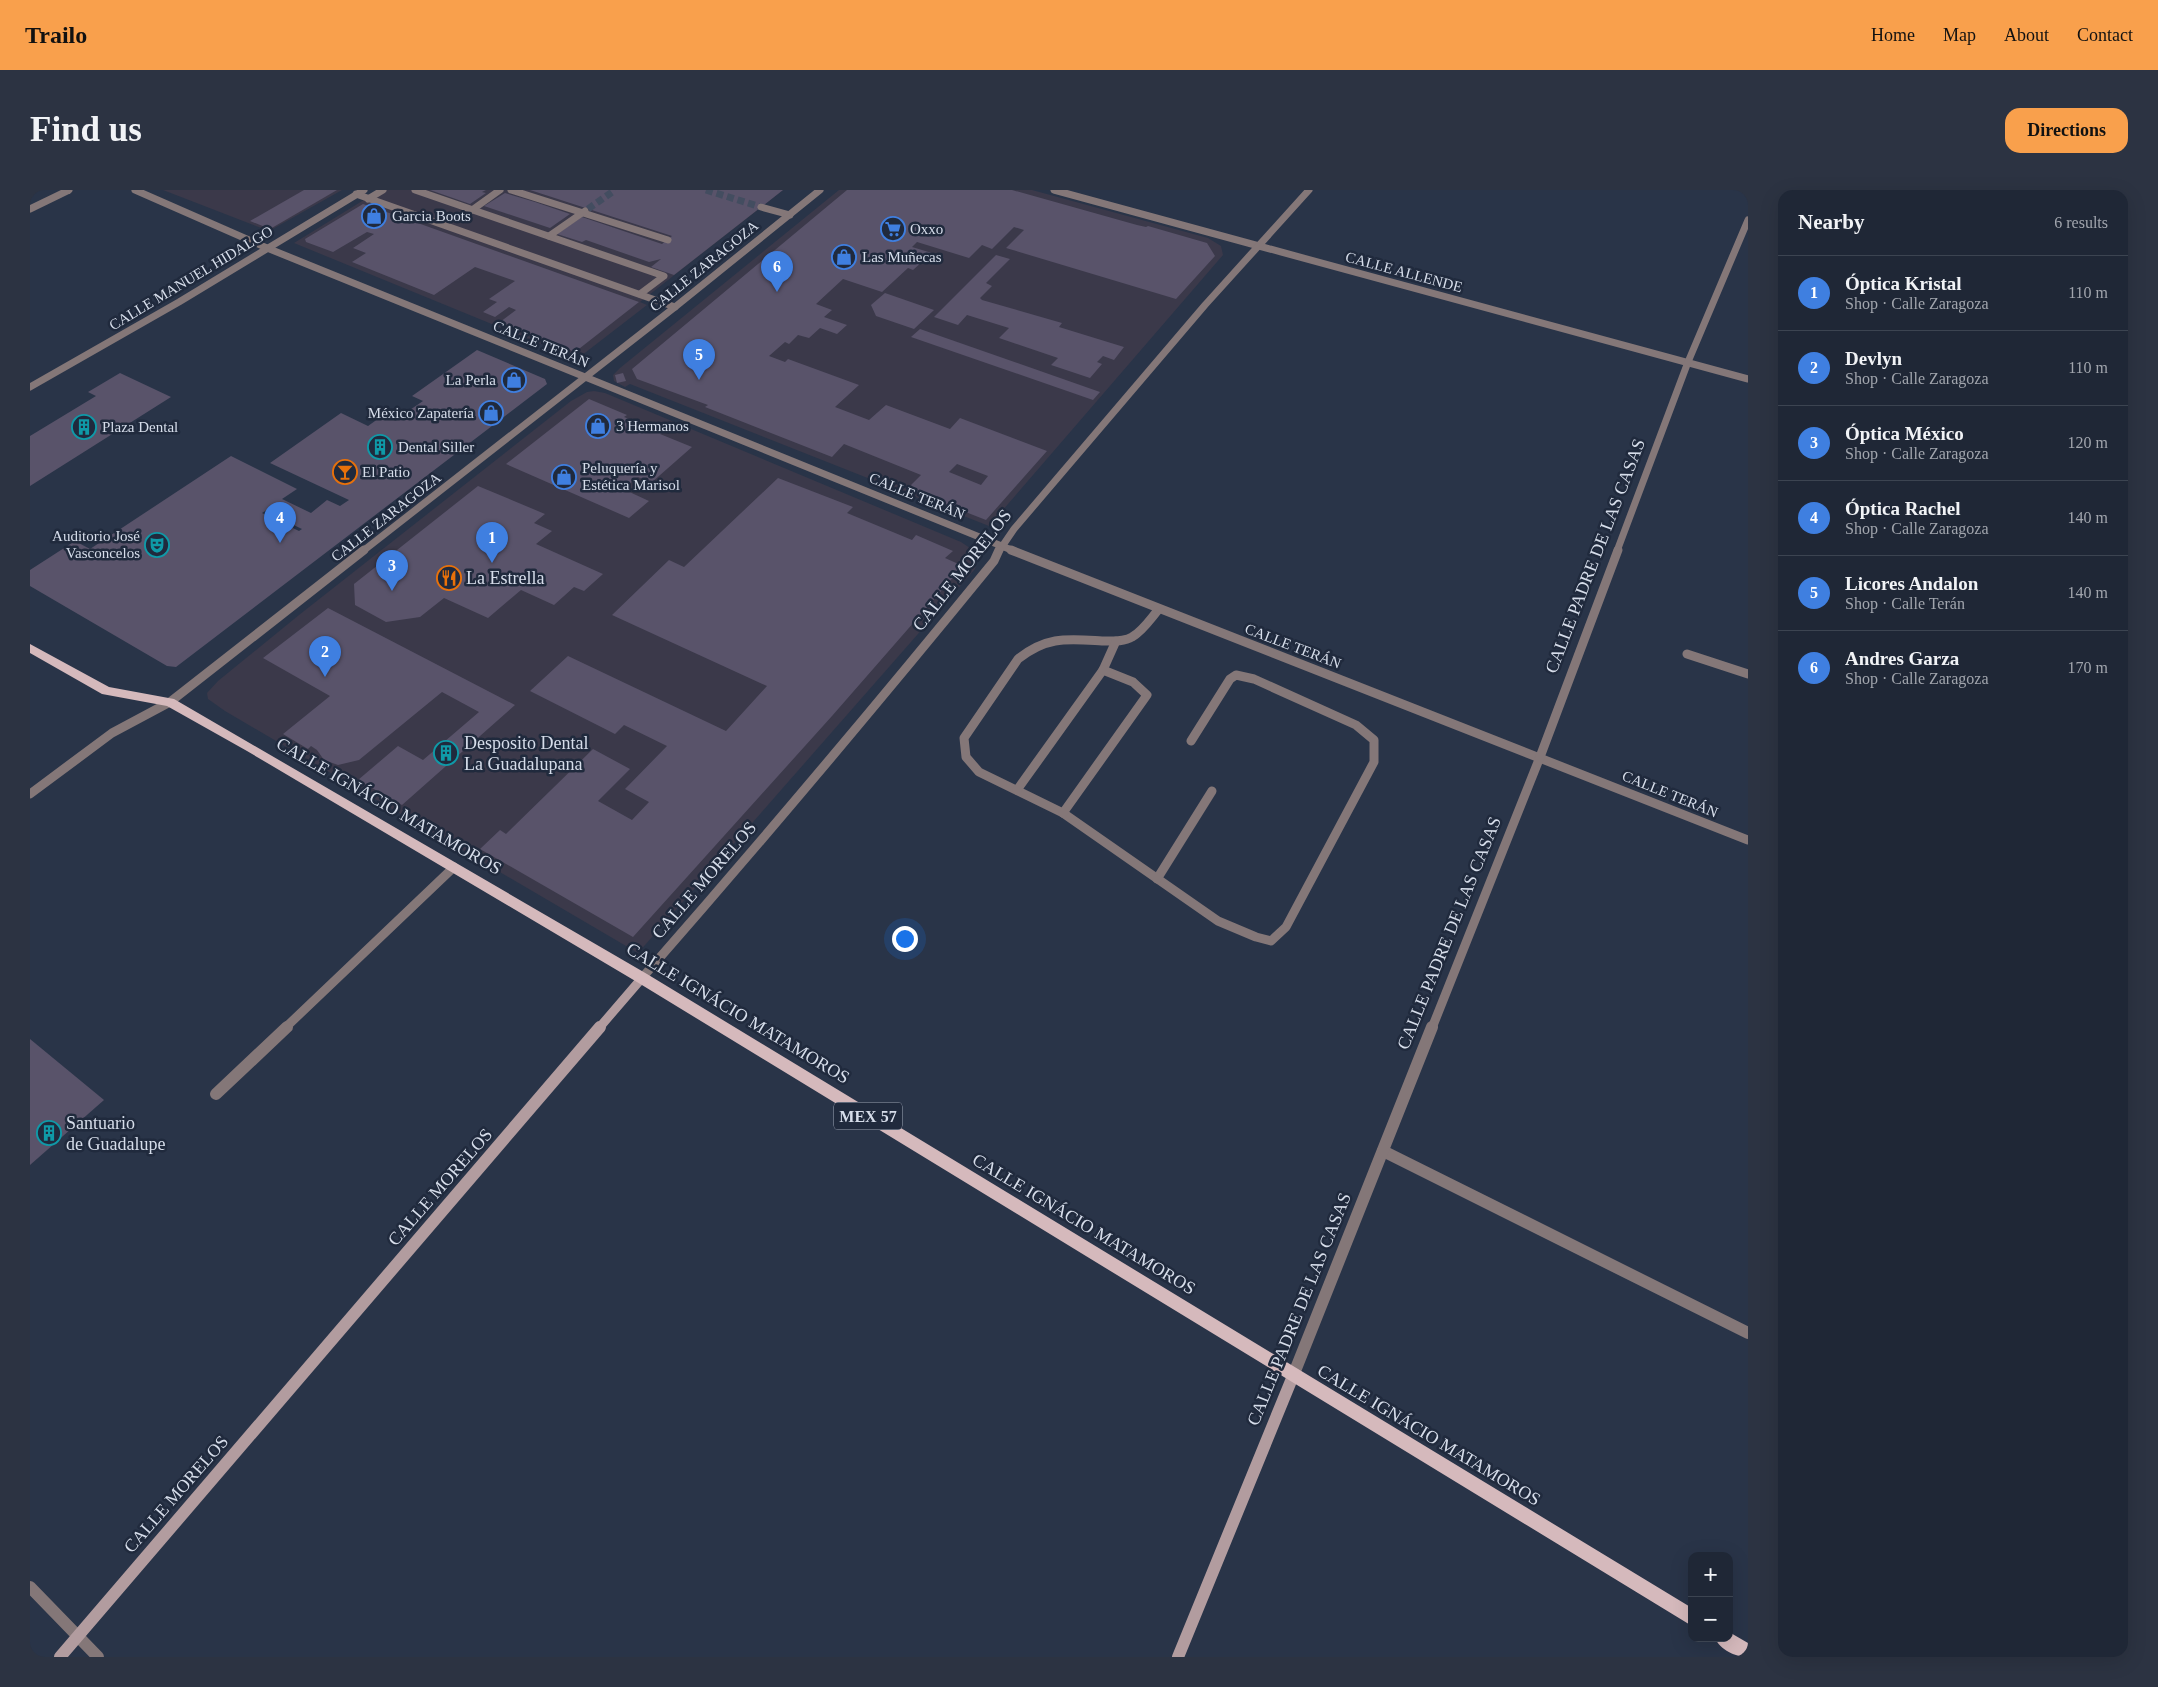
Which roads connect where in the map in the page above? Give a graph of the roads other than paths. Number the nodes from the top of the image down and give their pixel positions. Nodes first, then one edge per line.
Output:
1 (69, 190) edge
2 (135, 190) edge
3 (364, 190) edge
4 (383, 190) edge
5 (415, 190) edge
6 (500, 190) edge
7 (511, 190) edge
8 (820, 190) edge
9 (1054, 190) edge
10 (1310, 190) edge
11 (356, 194) junction
12 (368, 199) junction
13 (761, 207) tunnel mouth
14 (30, 209) edge
15 (472, 210) junction
16 (586, 211) junction
17 (790, 215) junction
18 (1748, 220) edge
19 (549, 236) junction
20 (668, 240) dead end
21 (1259, 246) junction
22 (267, 248) junction
23 (640, 294) junction
24 (675, 307) junction
25 (1688, 362) junction
26 (586, 377) junction
27 (1748, 379) edge
28 (30, 387) edge
29 (1001, 546) junction
30 (1159, 609) junction
31 (1116, 641) junction
32 (30, 648) edge
33 (1687, 654) dead end
34 (1103, 670) junction
35 (1748, 674) edge
36 (170, 702) junction
37 (1190, 741) dead end
38 (1540, 757) junction
39 (1017, 790) junction
40 (1212, 791) dead end
41 (30, 794) edge
42 (1063, 813) junction
43 (1748, 840) edge
44 (454, 867) junction
45 (1156, 878) junction
46 (642, 978) junction
47 (216, 1094) dead end
48 (1382, 1152) junction
49 (1748, 1333) edge
50 (1293, 1376) junction
51 (30, 1587) edge
52 (1688, 1616) edge
53 (78, 1636) junction
54 (1730, 1642) edge
55 (1748, 1653) edge
56 (60, 1657) edge
57 (98, 1657) edge
58 (1178, 1657) edge

1 - 14 street
2 - 22 street, CALLE TERÁN
3 - 11 street, CALLE MANUEL HIDALGO
4 - 12 street
5 - 15 street
6 - 15 street
7 - 16 street
8 - 17 street, CALLE ZARAGOZA
9 - 21 street, CALLE ALLENDE
10 - 21 street, CALLE MORELOS
11 - 12 street
11 - 22 street, CALLE MANUEL HIDALGO
12 - 23 street
13 - 17 street
15 - 19 street
16 - 19 street
16 - 20 street
17 - 24 street, CALLE ZARAGOZA
18 - 25 street, CALLE PADRE DE LAS CASAS
19 - 23 street
21 - 25 street, CALLE ALLENDE
21 - 29 street, CALLE MORELOS
22 - 26 street, CALLE TERÁN
22 - 28 street, CALLE MANUEL HIDALGO
23 - 24 street
24 - 26 street, CALLE ZARAGOZA
25 - 27 street, CALLE ALLENDE
25 - 38 street, CALLE PADRE DE LAS CASAS
26 - 29 street, CALLE TERÁN
26 - 36 street, CALLE ZARAGOZA
29 - 30 street, CALLE TERÁN
29 - 46 street, CALLE MORELOS
30 - 31 street
30 - 38 street, CALLE TERÁN
31 - 34 street
31 - 39 street
32 - 36 main road, CALLE IGNÁCIO MATAMOROS / MEX 57
33 - 35 street
34 - 39 street
34 - 42 street
36 - 41 street, CALLE ZARAGOZA
36 - 44 main road, CALLE IGNÁCIO MATAMOROS / MEX 57
37 - 45 street
38 - 43 street, CALLE TERÁN
38 - 48 street, CALLE PADRE DE LAS CASAS
39 - 42 street
40 - 45 street
42 - 45 street
44 - 46 main road, CALLE IGNÁCIO MATAMOROS / MEX 57
44 - 47 street
46 - 50 main road, CALLE IGNÁCIO MATAMOROS / MEX 57
46 - 53 main road, CALLE MORELOS
48 - 49 street
48 - 50 street, CALLE PADRE DE LAS CASAS
50 - 52 main road, CALLE IGNÁCIO MATAMOROS / MEX 57
50 - 58 main road, CALLE PADRE DE LAS CASAS
51 - 53 street
53 - 56 main road, CALLE MORELOS
53 - 57 street
54 - 55 main road

